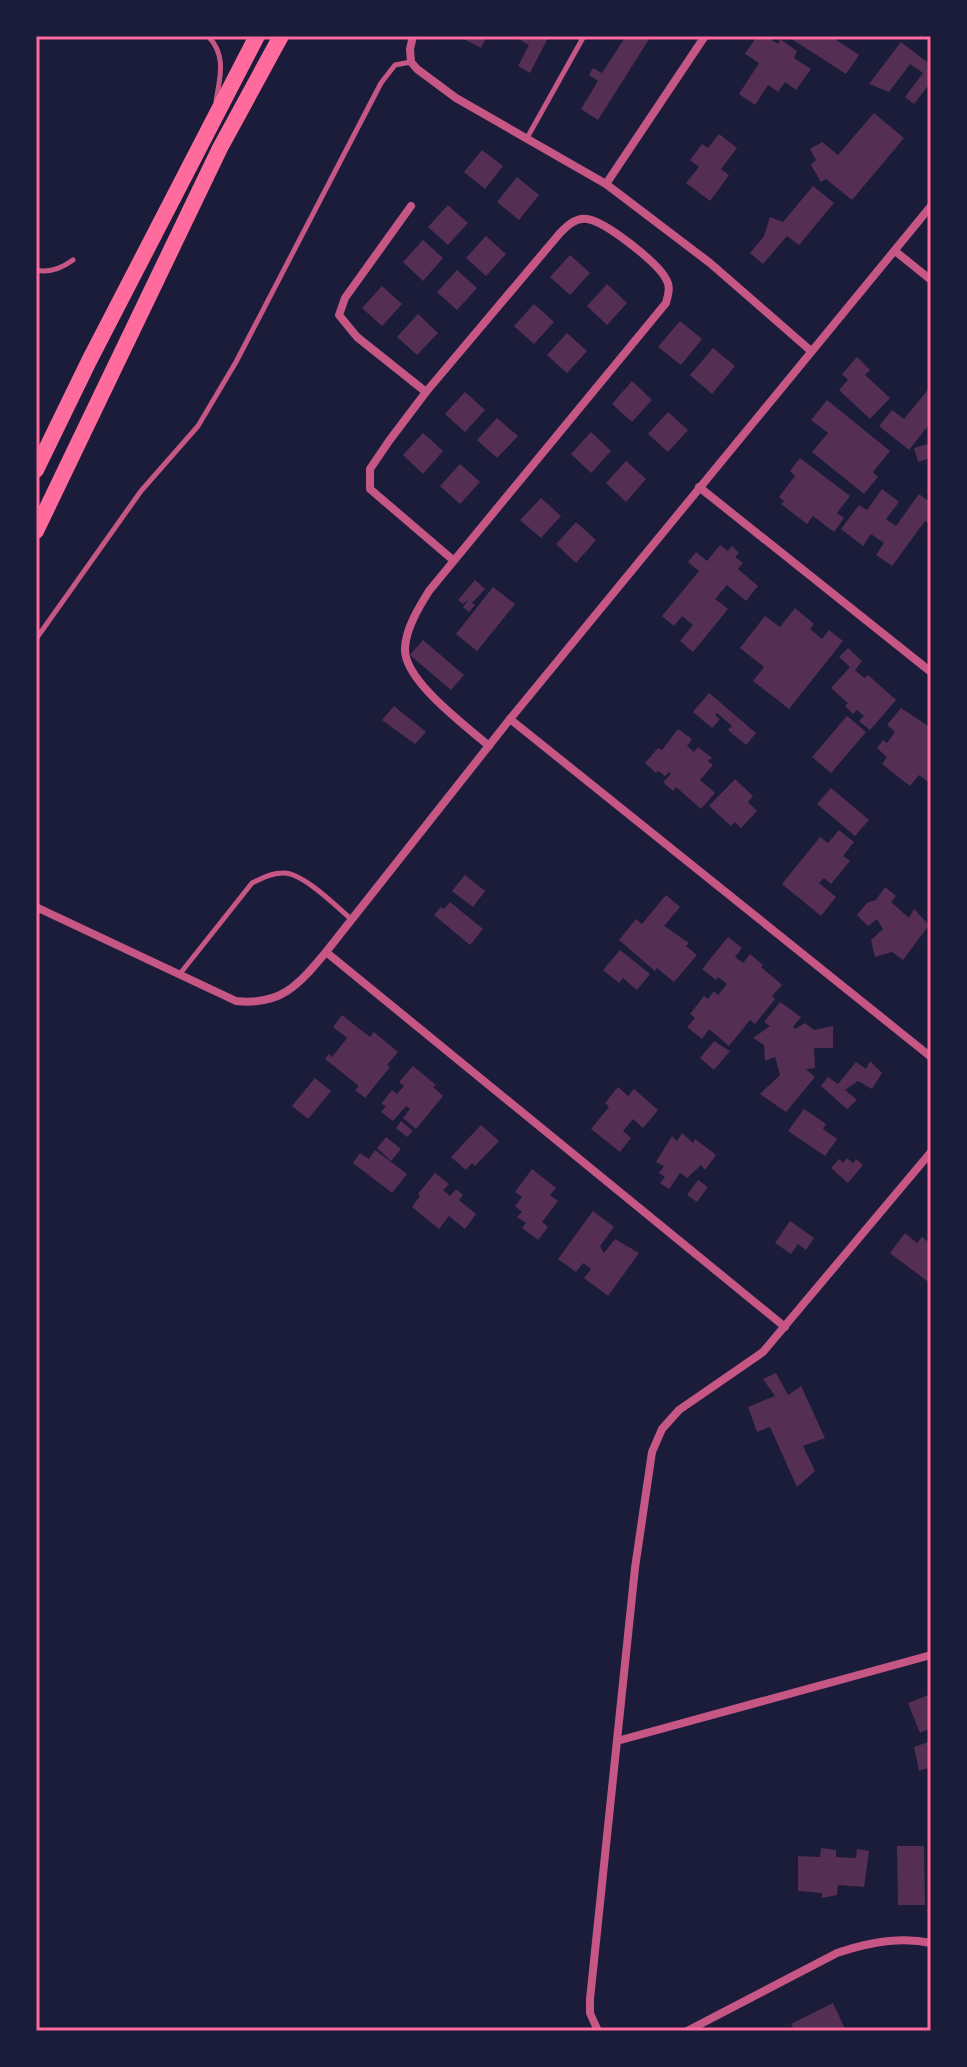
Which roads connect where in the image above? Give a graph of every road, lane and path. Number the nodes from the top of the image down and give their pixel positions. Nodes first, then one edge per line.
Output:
1 (208, 36) edge
2 (281, 36) edge
3 (413, 36) edge
4 (584, 36) edge
5 (705, 36) edge
6 (255, 37) edge
7 (411, 62) junction
8 (213, 118) junction
9 (527, 138) junction
10 (208, 173) junction
11 (606, 184) junction
12 (411, 206) dead end
13 (931, 206) edge
14 (895, 251) junction
15 (73, 260) dead end
16 (36, 270) edge
17 (931, 280) edge
18 (811, 351) junction
19 (426, 392) junction
20 (36, 470) edge
21 (699, 487) junction
22 (36, 531) edge
23 (453, 560) junction
24 (36, 639) edge
25 (931, 672) edge
26 (510, 719) junction
27 (489, 746) junction
28 (36, 907) edge
29 (352, 919) junction
30 (326, 952) junction
31 (179, 975) junction
32 (931, 1057) edge
33 (931, 1152) edge
34 (785, 1327) junction
35 (931, 1655) edge
36 (617, 1741) junction
37 (931, 1943) edge
38 (598, 2031) edge
39 (687, 2031) edge

1 - 8 lane
2 - 10 main road
3 - 7 street
4 - 9 lane
5 - 11 street
6 - 8 main road
6 - 10 main road
7 - 9 street
7 - 24 lane
8 - 20 main road
9 - 11 street
10 - 22 main road
11 - 18 street
12 - 19 street
13 - 14 street
14 - 17 street
14 - 18 street
15 - 16 lane
18 - 21 street
19 - 23 street
19 - 23 street
21 - 25 street
21 - 26 street
23 - 27 street
26 - 27 street
26 - 32 street
27 - 29 street
28 - 31 street
29 - 30 street
29 - 31 lane
30 - 31 street
30 - 34 street
33 - 34 street
34 - 36 street
35 - 36 street
36 - 38 street
37 - 39 street

